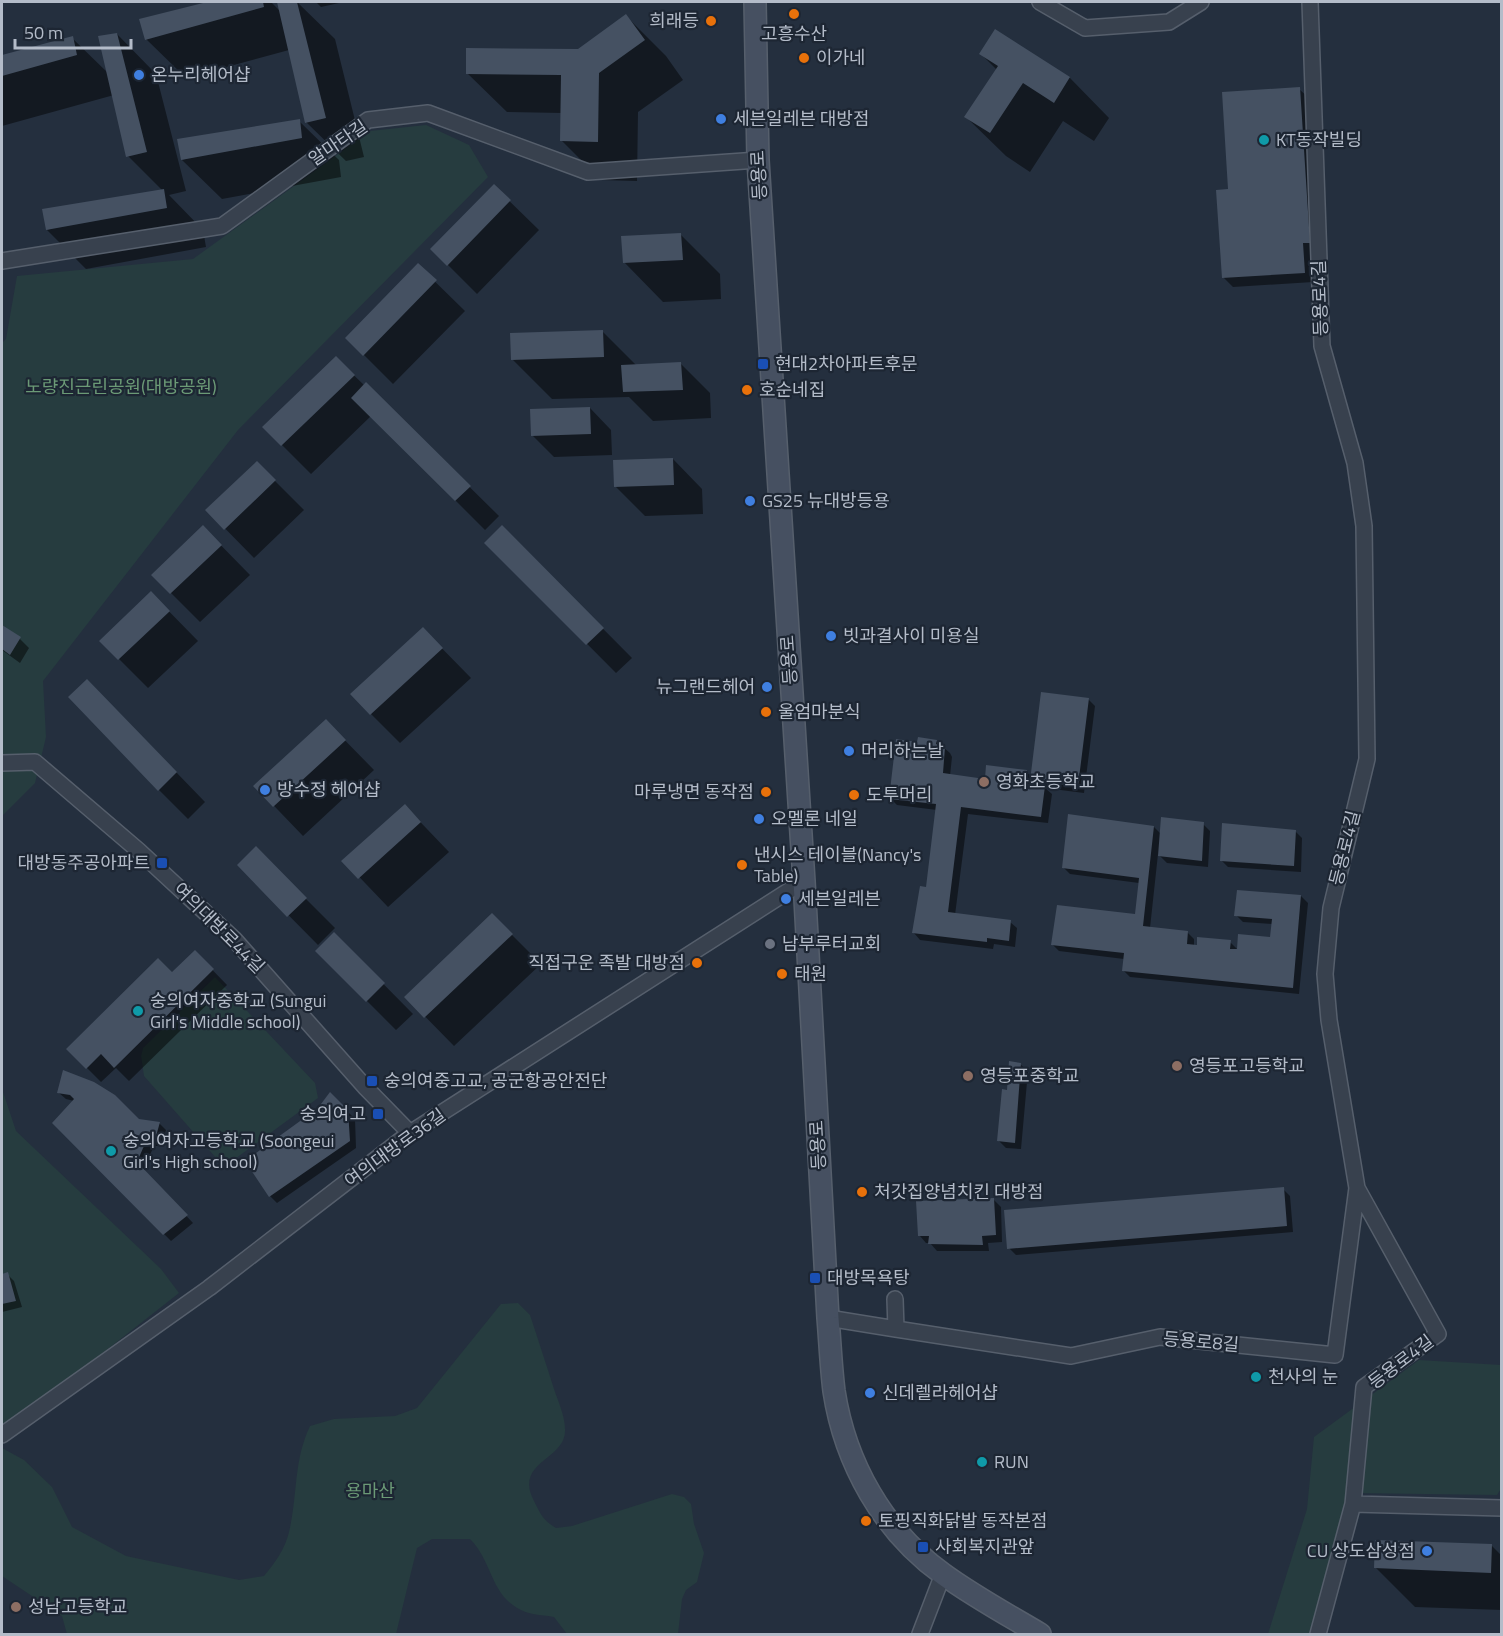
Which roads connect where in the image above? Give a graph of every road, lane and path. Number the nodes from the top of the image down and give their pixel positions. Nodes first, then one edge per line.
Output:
1 (755, 2) edge
2 (1040, 2) edge
3 (1201, 2) edge
4 (1310, 2) edge
5 (758, 160) junction
6 (2, 261) edge
7 (2, 762) edge
8 (804, 881) junction
9 (410, 1134) junction
10 (1357, 1188) junction
11 (895, 1299) dead end
12 (828, 1318) junction
13 (896, 1329) junction
14 (2, 1435) edge
15 (1353, 1504) junction
16 (1502, 1508) edge
17 (943, 1574) junction
18 (920, 1635) edge
19 (1040, 1635) edge
20 (1318, 1635) edge

1 - 5 street, 등용로
2 - 3 street
4 - 10 street, 등용로4길
5 - 6 street, 알마타길
5 - 8 street, 등용로
7 - 9 street, 여의대방로44길
8 - 9 street, 여의대방로36길
8 - 12 street, 등용로
9 - 14 street, 여의대방로36길
10 - 13 street, 등용로8길
10 - 15 street, 등용로4길
11 - 13 street
12 - 13 street
12 - 17 street, 등용로
15 - 16 street
15 - 20 street, 등용로4길
17 - 18 street
17 - 19 street, 등용로

